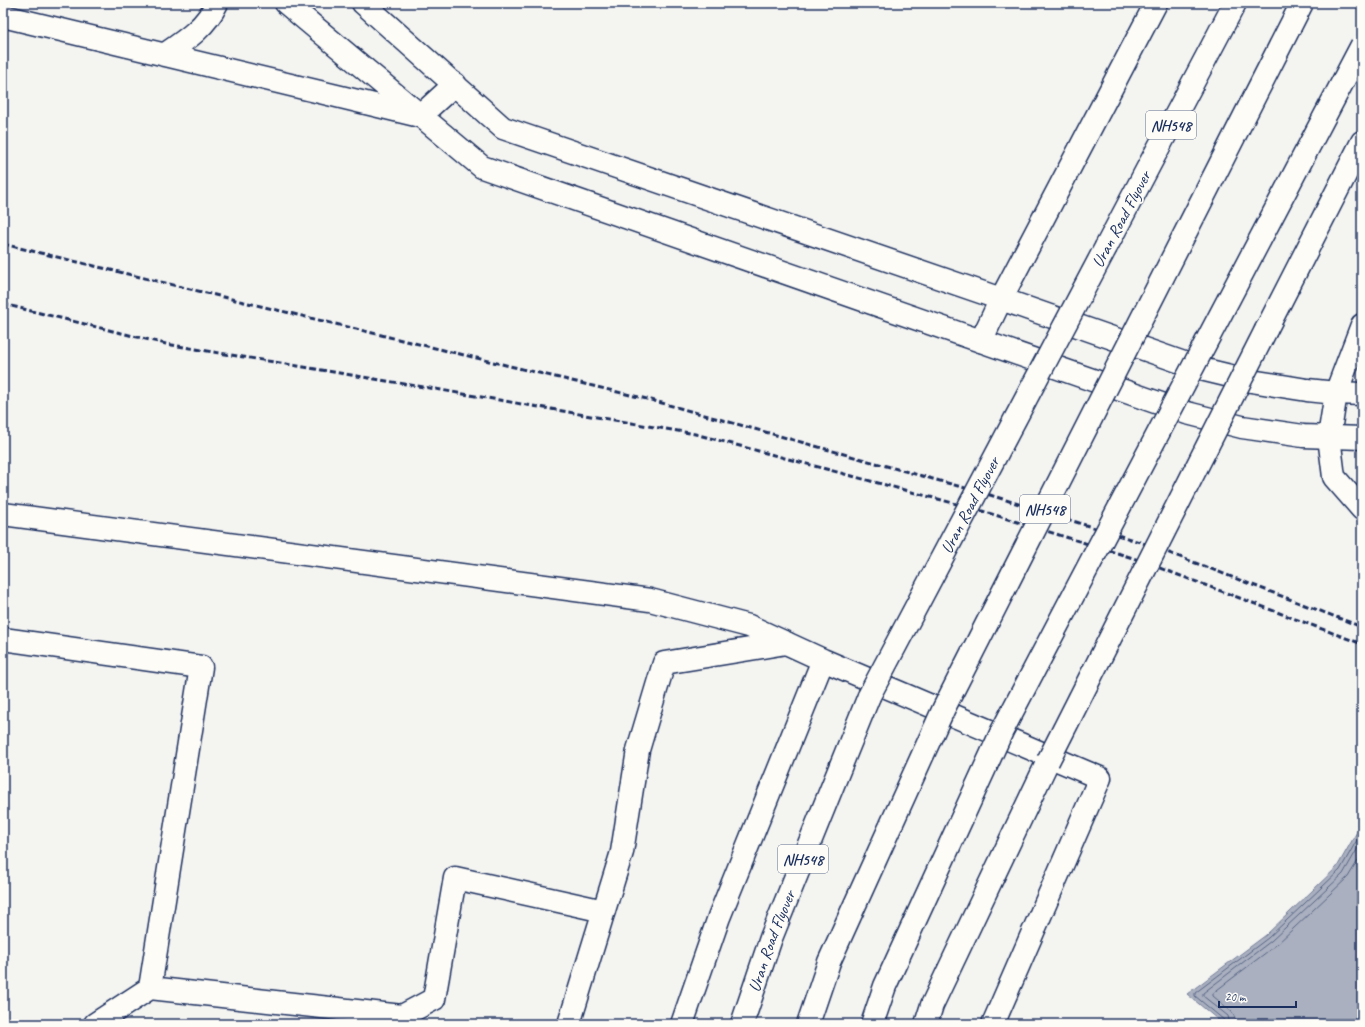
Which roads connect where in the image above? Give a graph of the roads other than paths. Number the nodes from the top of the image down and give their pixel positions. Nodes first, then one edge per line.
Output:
1 (217, 3) edge
2 (286, 3) edge
3 (364, 3) edge
4 (1156, 3) edge
5 (1235, 3) edge
6 (1302, 3) edge
7 (3, 16) edge
8 (1362, 45) edge
9 (164, 54) junction
10 (455, 84) junction
11 (420, 116) junction
12 (1362, 142) edge
13 (1001, 299) junction
14 (1362, 325) edge
15 (981, 341) junction
16 (1336, 393) junction
17 (1362, 394) edge
18 (1329, 437) junction
19 (1362, 438) edge
20 (1362, 509) edge
21 (3, 514) edge
22 (3, 639) edge
23 (786, 644) junction
24 (822, 660) junction
25 (604, 911) junction
26 (150, 988) junction
27 (95, 1024) edge
28 (569, 1024) edge
29 (682, 1024) edge
30 (742, 1024) edge
31 (808, 1024) edge
32 (872, 1024) edge
33 (926, 1024) edge
34 (992, 1024) edge

1 - 9 main road
2 - 11 main road
3 - 10 main road
4 - 13 main road
5 - 30 main road, Uran Road Flyover / NH548, bridge
6 - 31 main road, NH548, bridge
7 - 9 main road
8 - 32 main road, bridge
9 - 11 main road
10 - 11 main road
10 - 13 main road
11 - 15 main road
12 - 33 main road, bridge
13 - 15 main road
13 - 16 main road
14 - 16 main road
15 - 18 main road
16 - 17 main road
16 - 18 main road
18 - 19 main road
18 - 20 main road
21 - 23 main road
22 - 26 main road
23 - 24 main road
23 - 25 main road
24 - 29 main road
24 - 34 main road
25 - 26 main road
25 - 28 main road
26 - 27 main road

